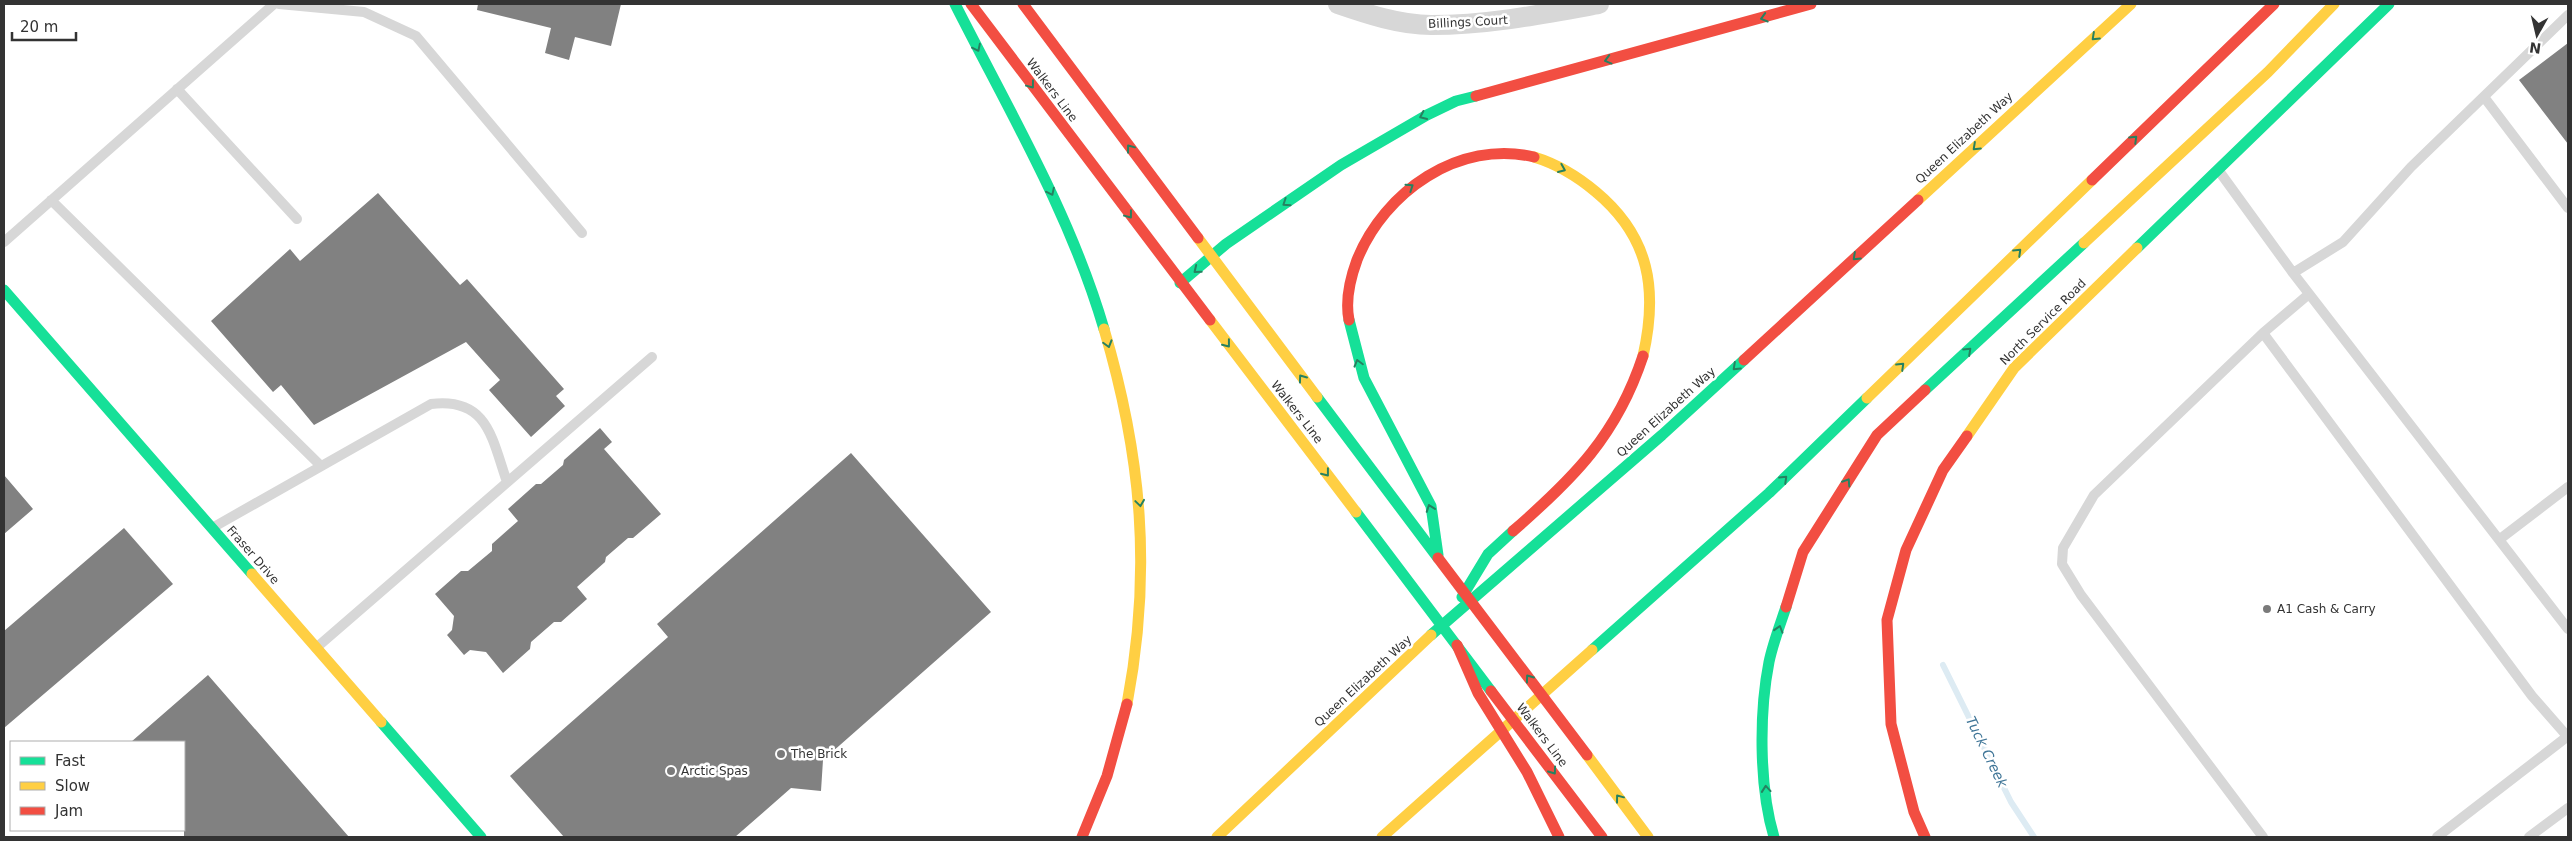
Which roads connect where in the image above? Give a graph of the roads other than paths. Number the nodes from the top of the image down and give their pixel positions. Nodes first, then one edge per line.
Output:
1 (274, 4) edge
2 (280, 4) edge
3 (955, 4) edge
4 (971, 4) edge
5 (1023, 4) edge
6 (1338, 4) edge
7 (1600, 4) edge
8 (1811, 4) edge
9 (2131, 4) edge
10 (2274, 4) edge
11 (2334, 4) edge
12 (2389, 4) edge
13 (1547, 9) edge
14 (2568, 15) edge
15 (177, 89) junction
16 (2484, 97) junction
17 (2218, 171) junction
18 (51, 200) junction
19 (2568, 208) edge
20 (297, 219) dead end
21 (582, 233) dead end
22 (4, 242) edge
23 (1213, 256) junction
24 (2293, 272) junction
25 (1180, 283) junction
26 (4, 290) edge
27 (2309, 294) junction
28 (2263, 333) junction
29 (652, 357) dead end
30 (321, 466) junction
31 (508, 482) junction
32 (2568, 487) edge
33 (1769, 494) junction
34 (212, 528) junction
35 (2500, 539) junction
36 (1438, 555) junction
37 (1447, 620) junction
38 (2568, 628) edge
39 (1457, 645) junction
40 (316, 648) junction
41 (2568, 736) edge
42 (2568, 808) edge
43 (1419, 821) dead end
44 (481, 837) edge
45 (1082, 837) edge
46 (1217, 837) edge
47 (1382, 837) edge
48 (1559, 837) edge
49 (1602, 837) edge
50 (1648, 837) edge
51 (1774, 837) edge
52 (1925, 837) edge
53 (2263, 837) edge
54 (2437, 837) edge
55 (2529, 837) edge

1 - 15 lane
2 - 21 lane
3 -> 45 main road
4 -> 25 main road, Walkers Line
23 -> 5 main road, Walkers Line
6 - 13 street, Billings Court
7 - 13 street, Billings Court
8 -> 23 main road
9 -> 37 main road, Queen Elizabeth Way
33 -> 10 main road
51 -> 11 main road
12 - 17 main road, North Service Road
14 - 16 lane
15 - 18 lane
15 - 20 lane
16 - 19 lane
16 - 24 lane
17 - 24 lane
17 - 52 main road, North Service Road
18 - 22 lane
18 - 30 lane
23 -> 25 main road
36 -> 23 main road, Walkers Line
24 - 27 lane
25 -> 39 main road, Walkers Line
26 - 34 main road, Fraser Drive
27 - 28 lane
27 - 35 lane
28 - 41 lane
28 - 53 lane
29 - 31 lane
30 - 31 lane
30 - 34 lane
31 - 40 lane
32 - 35 lane
33 - 43 main road
33 - 47 main road
34 - 40 main road, Fraser Drive
35 - 38 lane
36 -> 37 main road
50 -> 36 main road, Walkers Line
37 - 46 main road, Queen Elizabeth Way
39 - 48 main road
39 -> 49 main road, Walkers Line
40 - 44 main road, Fraser Drive
41 - 54 lane
42 - 55 lane

